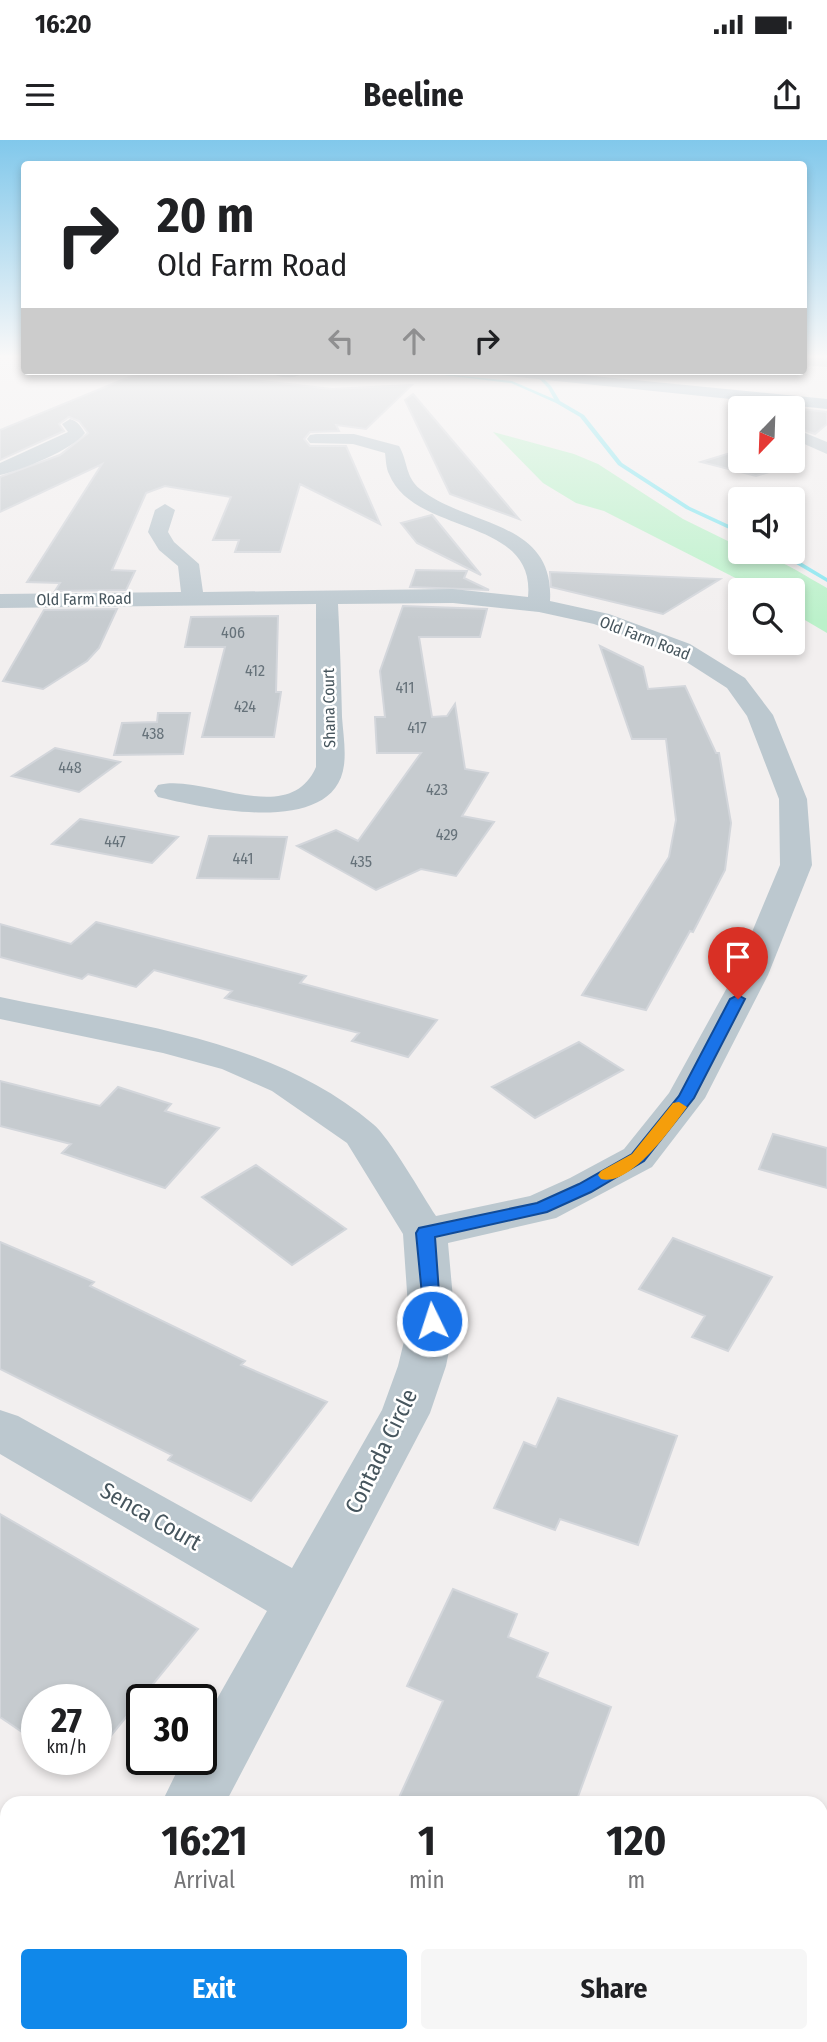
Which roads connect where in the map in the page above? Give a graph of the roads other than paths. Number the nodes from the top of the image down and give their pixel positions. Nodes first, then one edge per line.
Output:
1 (61, 444) edge
2 (371, 444) edge
3 (0, 470) edge
4 (165, 510) dead end
5 (327, 596) junction
6 (193, 597) junction
7 (0, 601) edge
8 (538, 606) junction
9 (168, 791) dead end
10 (0, 1008) edge
11 (425, 1233) junction
12 (0, 1430) edge
13 (303, 1602) junction
14 (196, 1796) edge

1 - 3 street
2 - 8 street
4 - 6 street
5 - 6 street, Old Farm Road
5 - 8 street, Old Farm Road
5 - 9 street, Shana Court
6 - 7 street, Old Farm Road
8 - 11 street, Old Farm Road
10 - 11 street, Contada Circle
11 - 13 street, Contada Circle
12 - 13 street, Senca Court
13 - 14 street, Contada Circle

